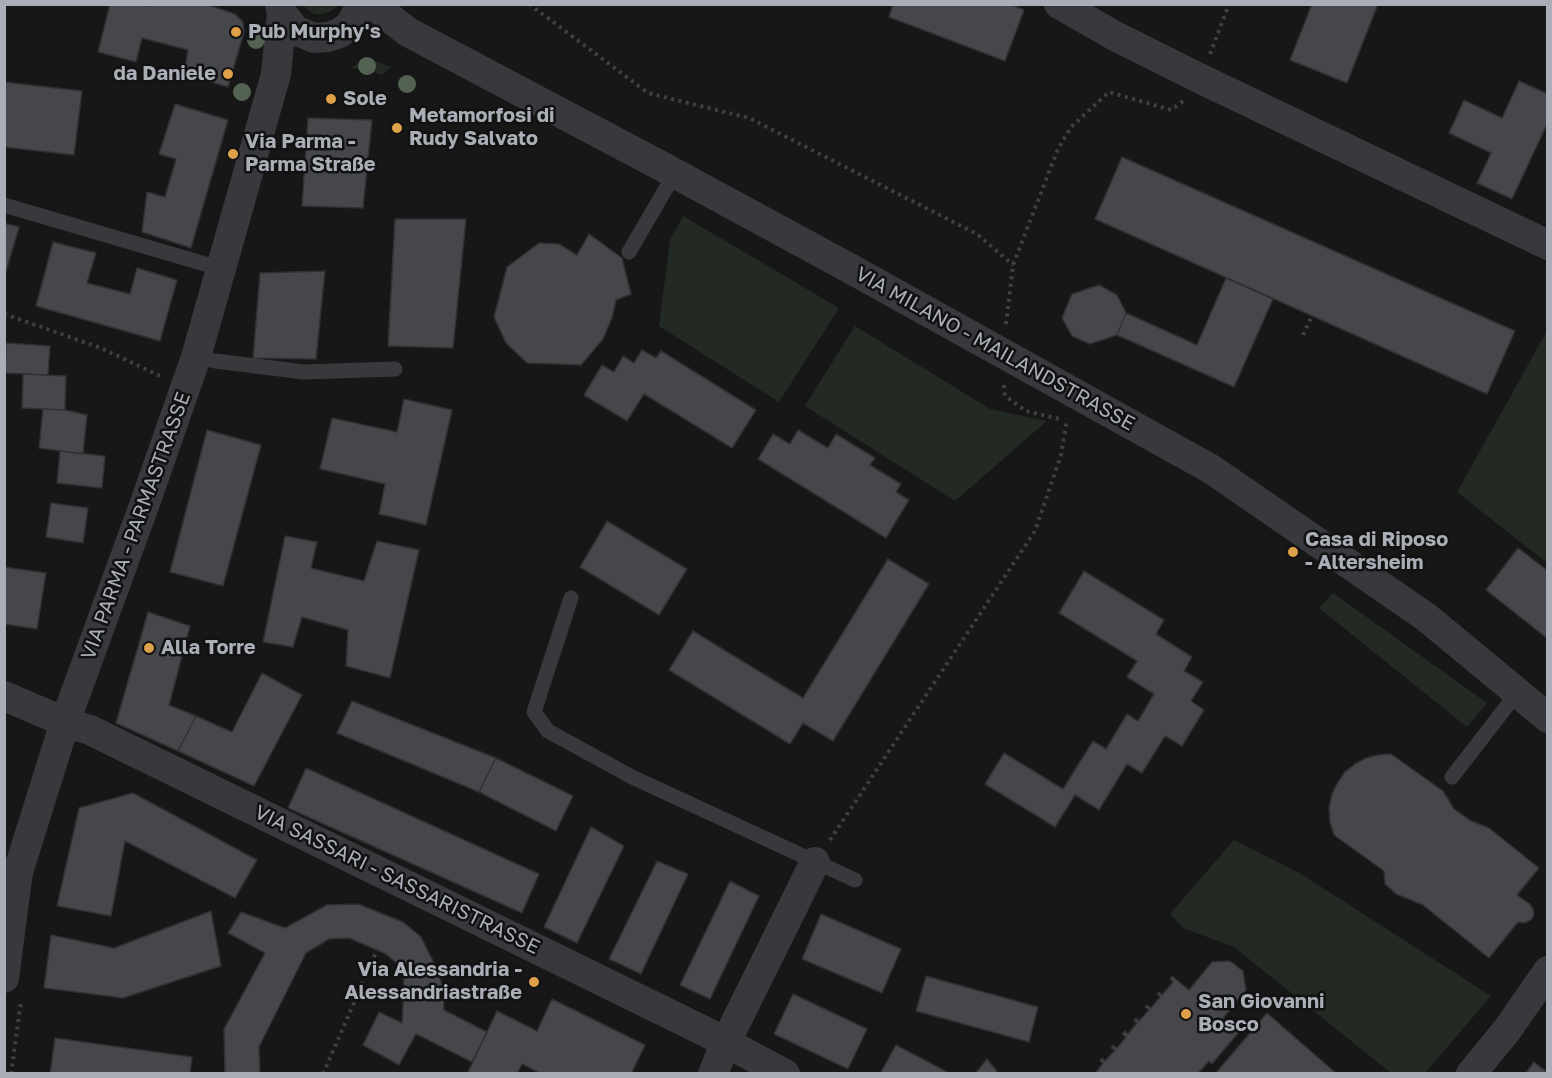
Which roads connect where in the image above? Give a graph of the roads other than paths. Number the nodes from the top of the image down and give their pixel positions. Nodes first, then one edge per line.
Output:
1 (1059, 4) edge
2 (281, 9) edge
3 (361, 11) edge
4 (314, 38) junction
5 (276, 74) junction
6 (675, 173) junction
7 (4, 205) edge
8 (1548, 245) edge
9 (629, 252) dead end
10 (222, 269) junction
11 (196, 357) junction
12 (395, 369) dead end
13 (571, 598) dead end
14 (1517, 693) junction
15 (4, 696) edge
16 (1548, 718) edge
17 (65, 722) junction
18 (1452, 777) dead end
19 (815, 862) junction
20 (855, 880) dead end
21 (1548, 970) edge
22 (4, 978) edge
23 (726, 1042) junction
24 (713, 1074) edge
25 (785, 1074) edge
26 (1471, 1074) edge

1 - 8 street
2 - 4 street
2 - 5 street, VIA PARMA - PARMASTRASSE
3 - 4 street
3 - 6 street, VIA MILANO - MAILANDSTRASSE
4 - 5 street
5 - 10 street, VIA PARMA - PARMASTRASSE
6 - 9 lane
6 - 14 street, VIA MILANO - MAILANDSTRASSE
7 - 10 lane
10 - 11 street, VIA PARMA - PARMASTRASSE
11 - 12 lane
11 - 17 street, VIA PARMA - PARMASTRASSE
13 - 19 lane
14 - 16 street, VIA MILANO - MAILANDSTRASSE
14 - 18 lane
15 - 17 street, VIA SASSARI - SASSARISTRASSE
17 - 22 street, VIA PARMA - PARMASTRASSE
17 - 23 street, VIA SASSARI - SASSARISTRASSE
19 - 20 lane
19 - 23 street
21 - 26 street
23 - 24 street
23 - 25 street, VIA SASSARI - SASSARISTRASSE

